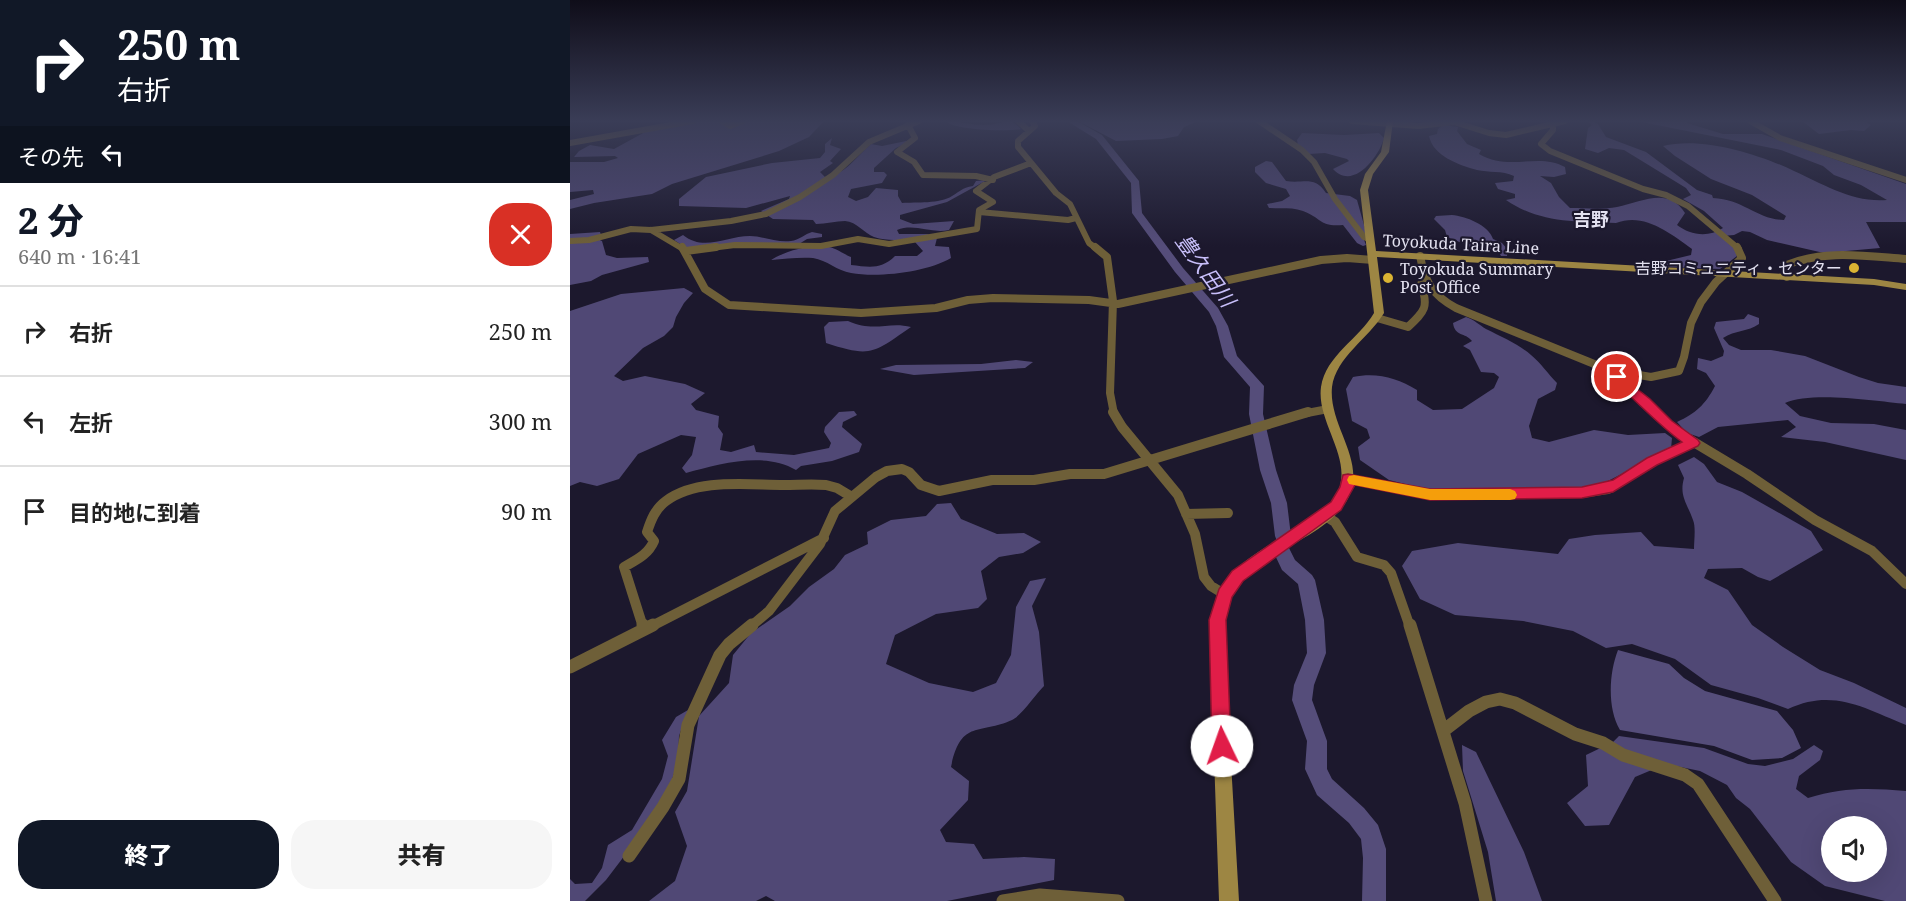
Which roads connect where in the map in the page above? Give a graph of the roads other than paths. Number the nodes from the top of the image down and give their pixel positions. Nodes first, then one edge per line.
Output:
1 (846, 163) edge
2 (915, 163) edge
3 (1031, 163) joint
4 (1315, 163) edge
5 (1378, 163) edge
6 (1581, 163) edge
7 (1855, 163) edge
8 (993, 180) junction
9 (1906, 180) edge
10 (979, 212) junction
11 (1076, 218) junction
12 (651, 230) junction
13 (1371, 240) junction
14 (570, 241) edge
15 (686, 251) junction
16 (1420, 256) junction
17 (1373, 257) junction
18 (1906, 259) edge
19 (1722, 274) junction
20 (1787, 277) junction
21 (1424, 278) junction
22 (1906, 287) edge
23 (1113, 304) junction
24 (1377, 318) junction
25 (1610, 370) junction
26 (1328, 409) junction
27 (1693, 443) junction
28 (1150, 459) junction
29 (1348, 479) junction
30 (852, 497) junction
31 (1228, 513) dead end
32 (1186, 514) junction
33 (1324, 515) junction
34 (824, 538) junction
35 (1906, 584) edge
36 (1224, 594) junction
37 (644, 629) junction
38 (570, 667) edge
39 (1443, 731) junction
40 (629, 856) dead end
41 (1004, 901) edge
42 (1118, 901) edge
43 (1229, 901) edge
44 (1486, 901) edge
45 (1775, 901) edge

1 - 12 street
2 - 8 street
3 - 8 street
3 - 11 street
4 - 13 street
5 - 13 main road
6 - 19 street
7 - 9 street
8 - 10 street
10 - 11 street
10 - 15 street
11 - 23 street
12 - 14 street
12 - 15 street
13 - 17 main road
15 - 23 street
16 - 17 main road, Toyokuda Taira Line
16 - 19 main road, Toyokuda Taira Line
16 - 21 street
17 - 23 street
17 - 24 main road
18 - 20 street
19 - 20 main road, Toyokuda Taira Line
19 - 25 street
20 - 22 main road, Toyokuda Taira Line
21 - 24 street
21 - 25 street
23 - 28 street
24 - 26 main road
25 - 27 street
26 - 28 street
26 - 29 main road
27 - 29 street
27 - 35 street
28 - 30 street
28 - 32 street
29 - 33 main road
30 - 34 street
30 - 37 street
31 - 32 street
32 - 36 street
33 - 36 main road
33 - 39 street
34 - 37 street
34 - 40 street
36 - 43 main road
37 - 38 street
39 - 44 street
39 - 45 street
41 - 42 street

